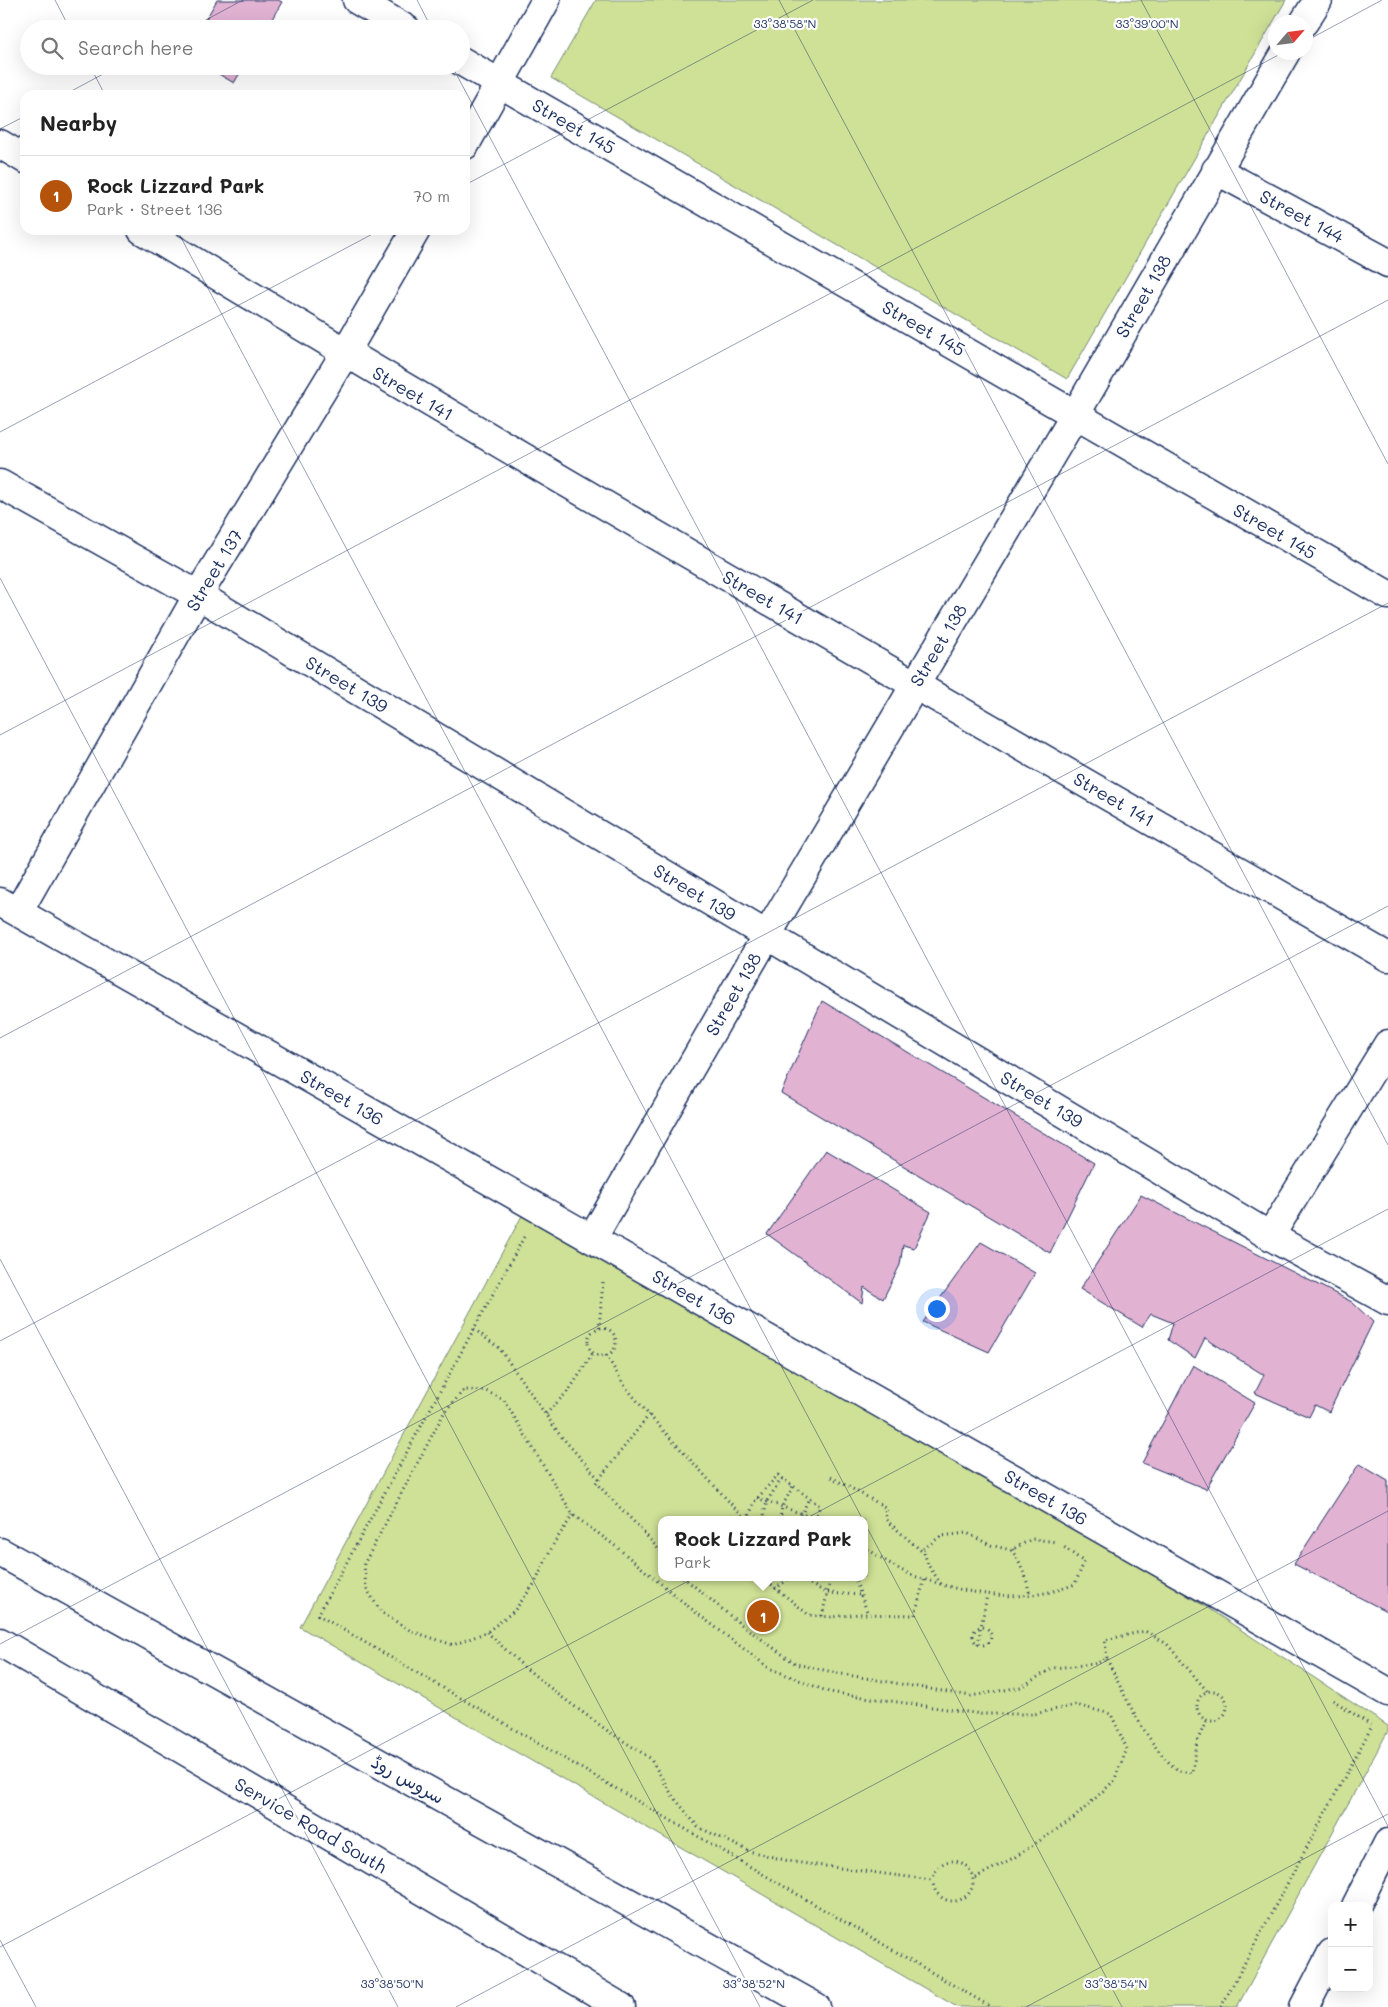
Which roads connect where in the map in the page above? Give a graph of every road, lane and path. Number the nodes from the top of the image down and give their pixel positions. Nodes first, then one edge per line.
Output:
1 (358, 0) edge
2 (546, 0) edge
3 (1318, 0) edge
4 (1308, 15) edge
5 (391, 20) edge
6 (1281, 60) edge
7 (470, 66) edge
8 (500, 84) junction
9 (470, 136) edge
10 (0, 144) edge
11 (20, 156) edge
12 (1216, 170) junction
13 (150, 235) edge
14 (413, 235) edge
15 (1388, 263) edge
16 (345, 353) junction
17 (1074, 415) junction
18 (0, 484) edge
19 (198, 595) junction
20 (1388, 595) edge
21 (914, 685) junction
22 (9, 908) edge
23 (767, 934) junction
24 (1388, 957) edge
25 (1388, 1044) edge
26 (527, 1230) dead end
27 (1270, 1236) junction
28 (592, 1239) junction
29 (604, 1273) dead end
30 (1388, 1302) edge
31 (599, 1328) junction
32 (474, 1329) junction
33 (593, 1353) junction
34 (606, 1355) junction
35 (546, 1414) junction
36 (649, 1415) junction
37 (831, 1476) dead end
38 (782, 1478) junction
39 (599, 1479) junction
40 (793, 1486) junction
41 (757, 1498) junction
42 (809, 1498) junction
43 (767, 1501) junction
44 (782, 1507) junction
45 (801, 1514) junction
46 (573, 1515) junction
47 (743, 1516) edge
48 (749, 1516) edge
49 (764, 1516) edge
50 (781, 1516) edge
51 (806, 1516) edge
52 (815, 1516) edge
53 (658, 1549) edge
54 (868, 1549) edge
55 (1013, 1549) junction
56 (0, 1552) edge
57 (925, 1555) junction
58 (924, 1580) junction
59 (688, 1581) edge
60 (769, 1581) edge
61 (785, 1581) edge
62 (804, 1581) edge
63 (830, 1581) edge
64 (856, 1581) edge
65 (941, 1584) junction
66 (776, 1588) junction
67 (827, 1593) junction
68 (861, 1595) junction
69 (987, 1595) junction
70 (1030, 1595) junction
71 (868, 1614) junction
72 (822, 1616) junction
73 (982, 1628) junction
74 (487, 1632) junction
75 (0, 1642) edge
76 (978, 1644) junction
77 (1107, 1659) junction
78 (1207, 1691) junction
79 (1388, 1692) edge
80 (1322, 1693) dead end
81 (1207, 1720) junction
82 (1388, 1843) edge
83 (973, 1878) junction
84 (932, 1880) junction
85 (1358, 1902) edge
86 (1328, 1961) edge
87 (622, 2007) edge
88 (816, 2007) edge
89 (991, 2007) edge
90 (1221, 2007) edge
91 (1304, 2007) edge

1 - 5 street
2 - 8 street
3 - 4 street
6 - 12 street, Street 138
7 - 8 street, Street 145
8 - 9 street
8 - 17 street, Street 145
10 - 11 street
12 - 15 street, Street 144
12 - 17 street, Street 138
13 - 16 street, Street 141
14 - 16 street, Street 137
16 - 19 street, Street 137
16 - 21 street, Street 141
17 - 20 street, Street 145
17 - 21 street, Street 138
18 - 19 street, Street 139
19 - 22 street, Street 137
19 - 23 street, Street 139
21 - 23 street, Street 138
21 - 24 street, Street 141
22 - 28 street, Street 136
23 - 27 street, Street 139
23 - 28 street, Street 138
25 - 27 street
26 - 32 path
27 - 30 street, Street 139
28 - 79 street, Street 136
29 - 31 path
31 - 33 path
31 - 34 path
32 - 35 path
32 - 89 path
33 - 34 path
33 - 35 path
34 - 36 path
35 - 39 path
36 - 39 path
36 - 47 path
37 - 57 path
38 - 40 path
38 - 41 path
38 - 43 path
39 - 53 path
40 - 42 path
40 - 44 path
41 - 43 path
41 - 48 path
42 - 45 path
42 - 52 path
43 - 44 path
43 - 49 path
44 - 45 path
44 - 50 path
45 - 51 path
46 - 74 path
46 - 74 path
46 - 83 path
54 - 58 path
55 - 57 path
55 - 70 path
55 - 70 path
56 - 88 street, سروس روڈ
57 - 65 path
58 - 65 path
58 - 71 path
59 - 77 path
60 - 66 path
61 - 66 path
62 - 67 path
63 - 67 path
64 - 68 path
65 - 69 path
66 - 72 path
67 - 68 path
67 - 72 path
68 - 71 path
69 - 70 path
69 - 73 path
71 - 72 path
73 - 76 path
73 - 76 path
73 - 76 path
74 - 84 path
75 - 87 street, Service Road South
77 - 78 path
77 - 81 path
78 - 81 path
78 - 81 path
80 - 90 path
82 - 85 street
83 - 84 path
83 - 84 path
86 - 91 street

